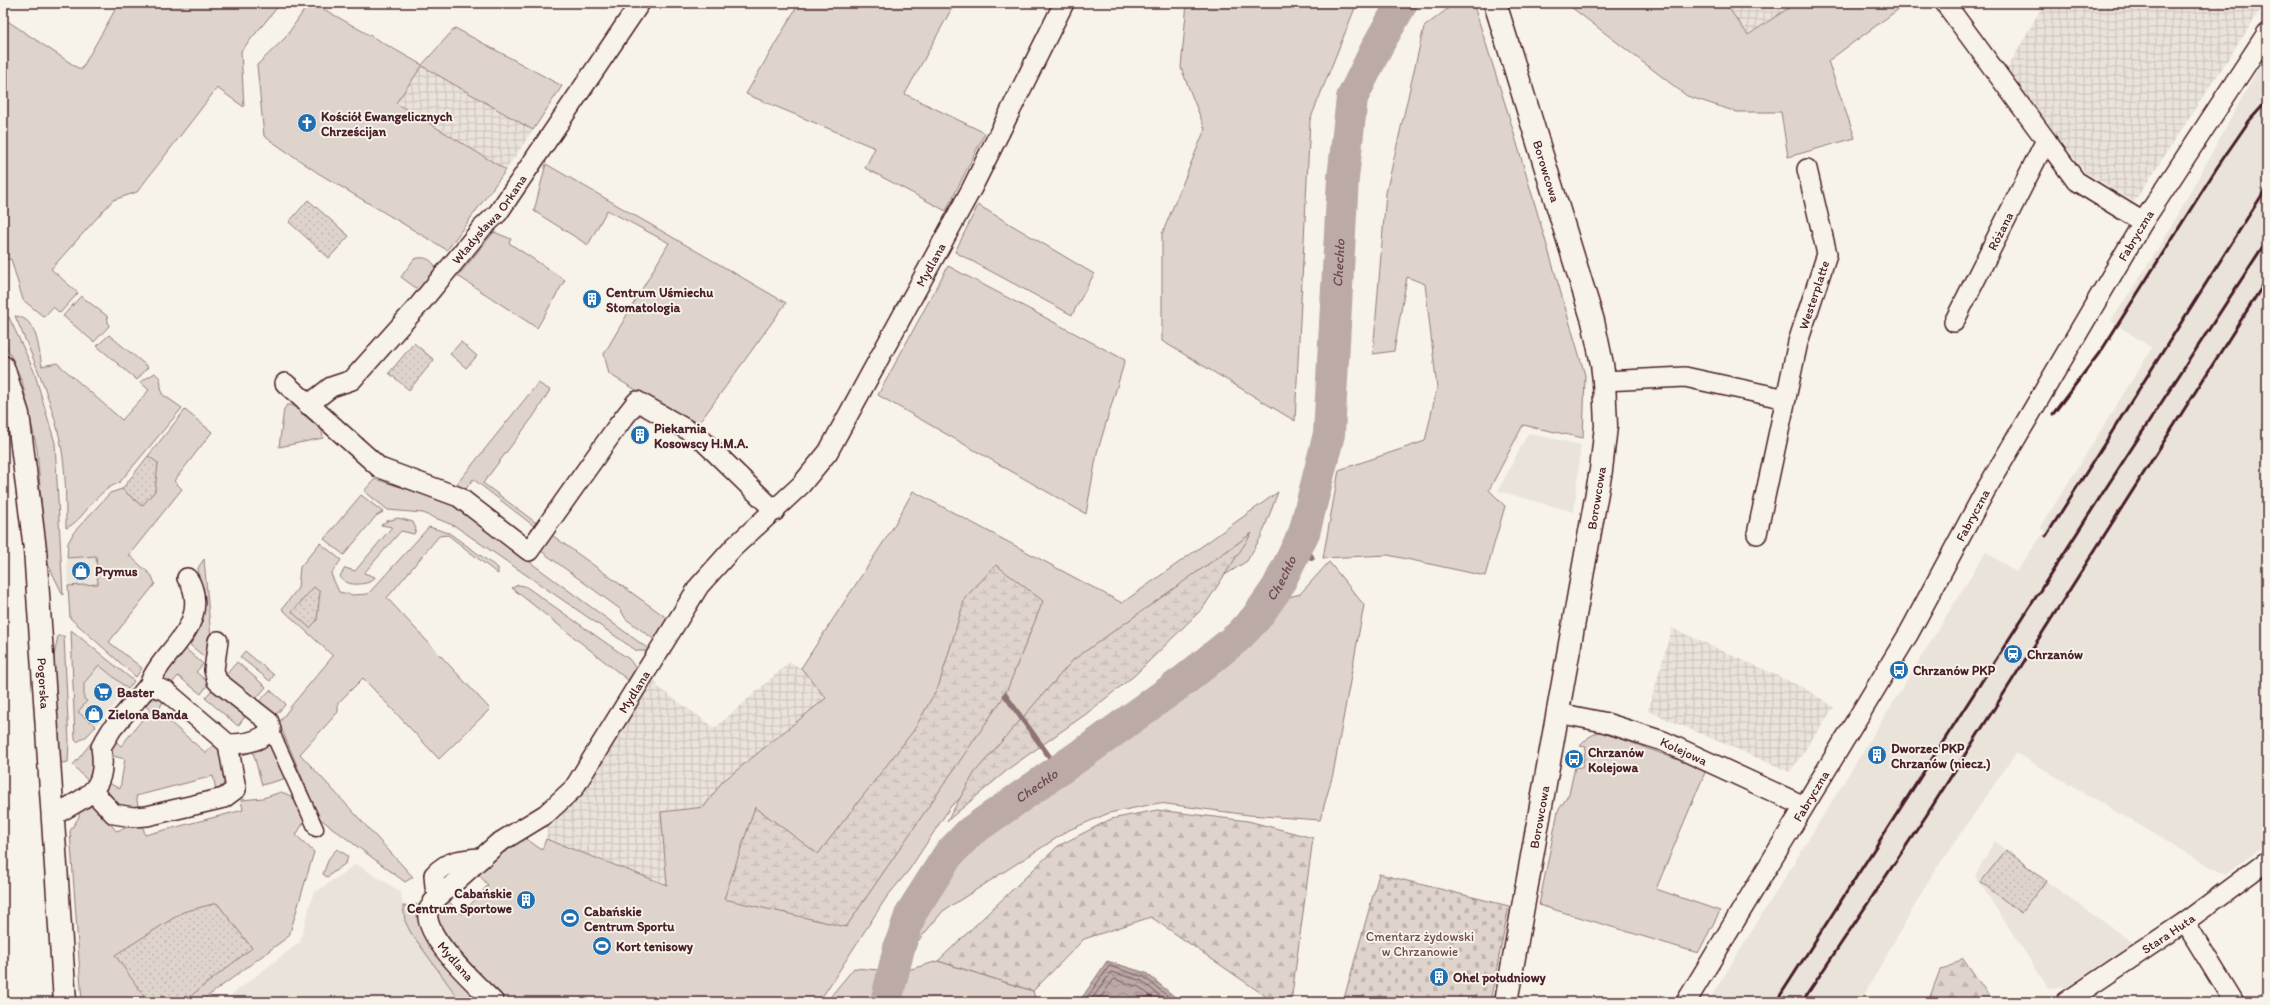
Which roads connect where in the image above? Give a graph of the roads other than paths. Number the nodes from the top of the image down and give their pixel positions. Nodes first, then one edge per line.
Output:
1 (640, 3) edge
2 (1064, 3) edge
3 (1495, 3) edge
4 (1945, 3) edge
5 (2267, 34) edge
6 (2046, 140) junction
7 (1807, 169) dead end
8 (2143, 222) junction
9 (1954, 322) dead end
10 (3, 367) edge
11 (1604, 381) junction
12 (285, 383) dead end
13 (7, 394) edge
14 (1786, 398) junction
15 (308, 405) junction
16 (775, 511) junction
17 (1757, 534) dead end
18 (187, 578) dead end
19 (218, 641) dead end
20 (149, 685) junction
21 (1558, 714) junction
22 (271, 730) junction
23 (228, 744) junction
24 (93, 792) junction
25 (1804, 806) junction
26 (53, 816) junction
27 (316, 829) dead end
28 (2267, 861) edge
29 (2185, 922) junction
30 (66, 1002) edge
31 (494, 1002) edge
32 (1506, 1002) edge
33 (1686, 1002) edge
34 (2066, 1002) edge
35 (2234, 1002) edge

1 - 15 street, Władysława Orkana
2 - 16 street, Mydlana
3 - 11 street, Borowcowa
4 - 6 street
5 - 8 street, Fabryczna
6 - 8 street
6 - 9 street, Różana
7 - 14 street, Westerplatte
8 - 25 street, Fabryczna
10 - 13 street, Pogorska
11 - 14 street
11 - 21 street, Borowcowa
12 - 15 street
13 - 26 street, Pogorska
14 - 17 street, Westerplatte
15 - 16 street
16 - 31 street, Mydlana
18 - 20 street
19 - 22 street
20 - 23 street
20 - 24 street
21 - 25 street, Kolejowa
21 - 32 street, Borowcowa
22 - 23 street
22 - 27 street
23 - 24 street
24 - 26 street
25 - 33 street, Fabryczna
26 - 30 street, Pogorska
28 - 29 street, Stara Huta
29 - 34 street, Stara Huta
29 - 35 street

